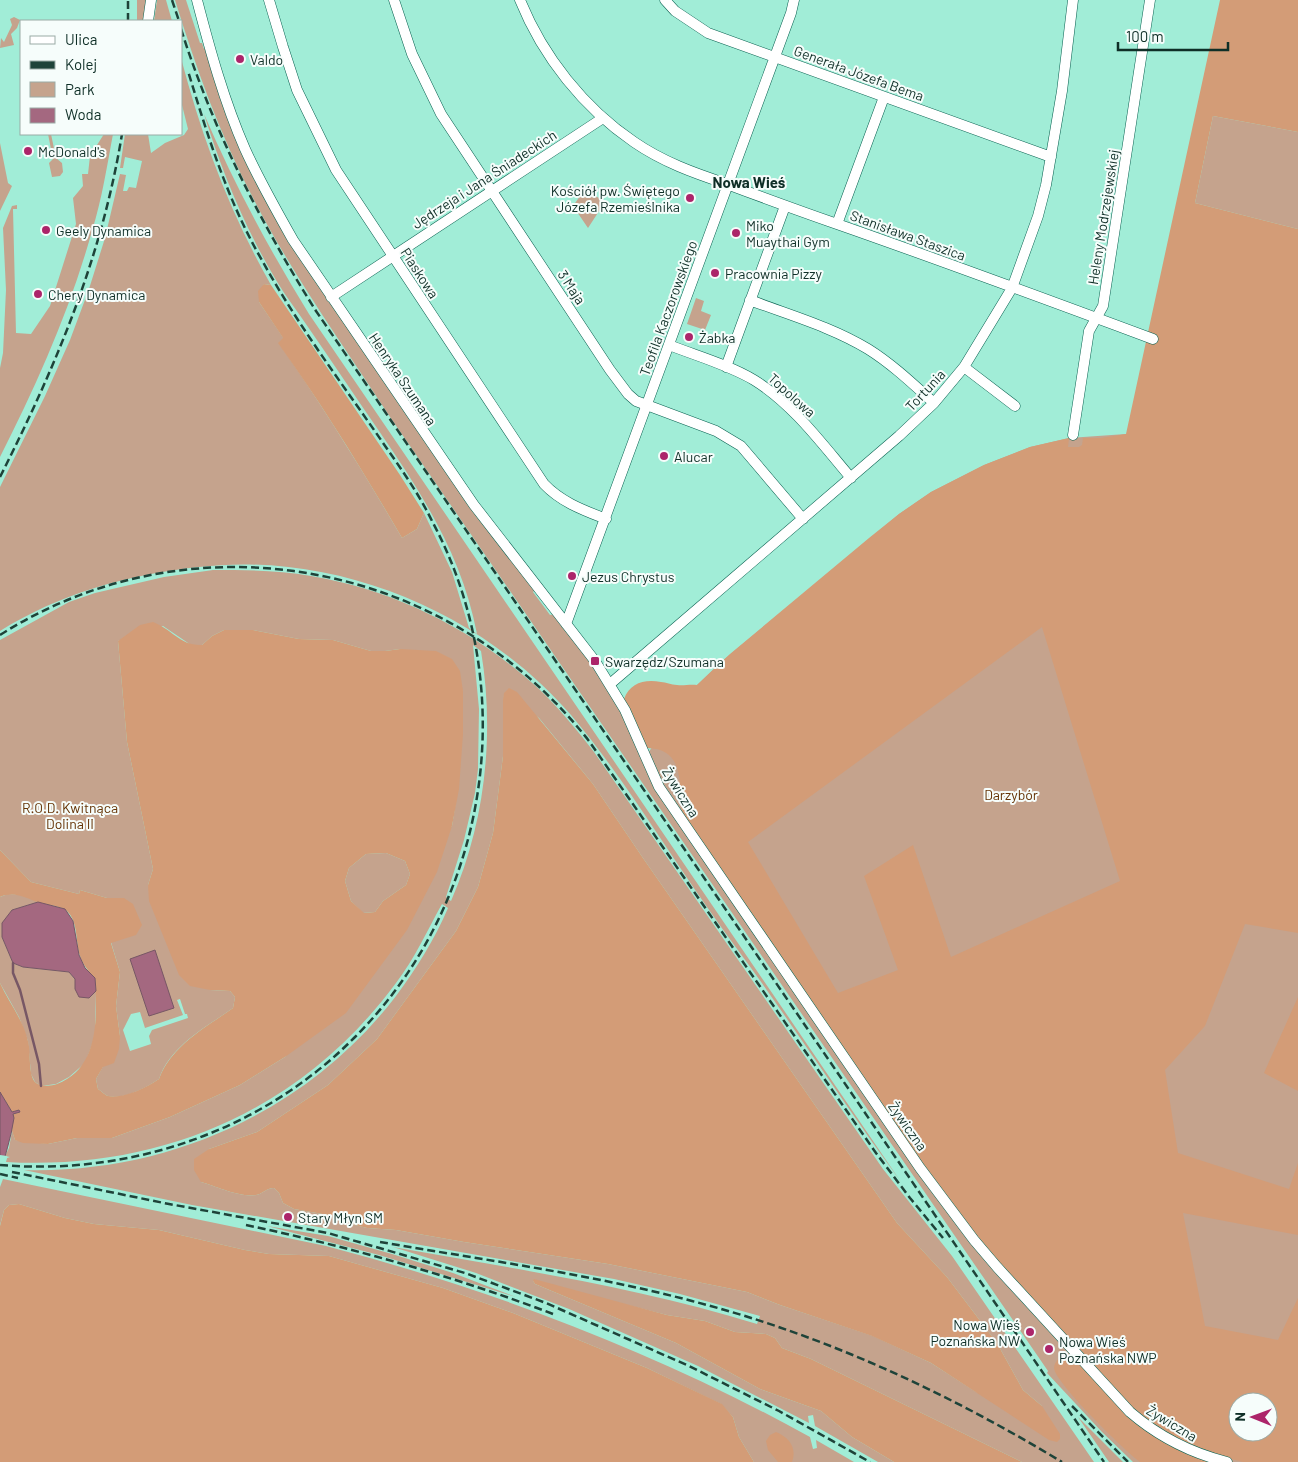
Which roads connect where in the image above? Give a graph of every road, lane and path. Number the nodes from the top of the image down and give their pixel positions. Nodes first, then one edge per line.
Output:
1 (151, 0) edge
2 (269, 0) edge
3 (394, 0) edge
4 (520, 0) edge
5 (665, 0) edge
6 (794, 0) edge
7 (1073, 0) edge
8 (1150, 0) edge
9 (198, 3) edge
10 (148, 20) edge
11 (775, 57) junction
12 (884, 97) junction
13 (603, 118) junction
14 (1051, 157) junction
15 (728, 185) junction
16 (492, 191) junction
17 (785, 206) junction
18 (837, 224) junction
19 (392, 256) junction
20 (1012, 288) junction
21 (331, 296) junction
22 (750, 300) junction
23 (1095, 318) junction
24 (1153, 339) dead end
25 (670, 345) junction
26 (726, 367) junction
27 (964, 367) junction
28 (934, 403) junction
29 (647, 406) junction
30 (1015, 406) dead end
31 (1073, 435) dead end
32 (851, 478) junction
33 (606, 519) junction
34 (803, 519) junction
35 (566, 624) junction
36 (610, 684) junction
37 (638, 739) joint
38 (1228, 1462) edge

1 - 10 street
2 - 19 street, Piaskowa
3 - 16 street, 3 Maja
4 - 13 street, Stanisława Staszica
5 - 11 street, Generała Józefa Bema
6 - 11 street, Teofila Kaczorowskiego
7 - 14 street, Tortunia
8 - 23 street, Heleny Modrzejewskiej
9 - 21 street, Henryka Szumana
11 - 12 street, Generała Józefa Bema
11 - 15 street, Teofila Kaczorowskiego
12 - 14 street, Generała Józefa Bema
12 - 18 street
13 - 15 street, Stanisława Staszica
13 - 16 street, Jędrzeja i Jana Śniadeckich
14 - 20 street, Tortunia
15 - 17 street, Stanisława Staszica
15 - 25 street, Teofila Kaczorowskiego
16 - 19 street, Jędrzeja i Jana Śniadeckich
16 - 29 street, 3 Maja
17 - 18 street, Stanisława Staszica
17 - 22 street
18 - 20 street, Stanisława Staszica
19 - 21 street, Jędrzeja i Jana Śniadeckich
19 - 33 street, Piaskowa
20 - 23 street, Stanisława Staszica
20 - 27 street, Tortunia
21 - 35 street, Henryka Szumana
22 - 26 street
22 - 28 street
23 - 24 street, Stanisława Staszica
23 - 31 street, Heleny Modrzejewskiej
25 - 26 street, Topolowa
25 - 29 street, Teofila Kaczorowskiego
26 - 32 street, Topolowa
27 - 28 street, Tortunia
27 - 30 street
28 - 32 street, Tortunia
29 - 33 street, Teofila Kaczorowskiego
29 - 34 street, 3 Maja
32 - 34 street, Tortunia
33 - 35 street, Teofila Kaczorowskiego
34 - 36 street, Tortunia
35 - 36 street, Henryka Szumana
36 - 37 street, Henryka Szumana
37 - 38 street, Żywiczna

